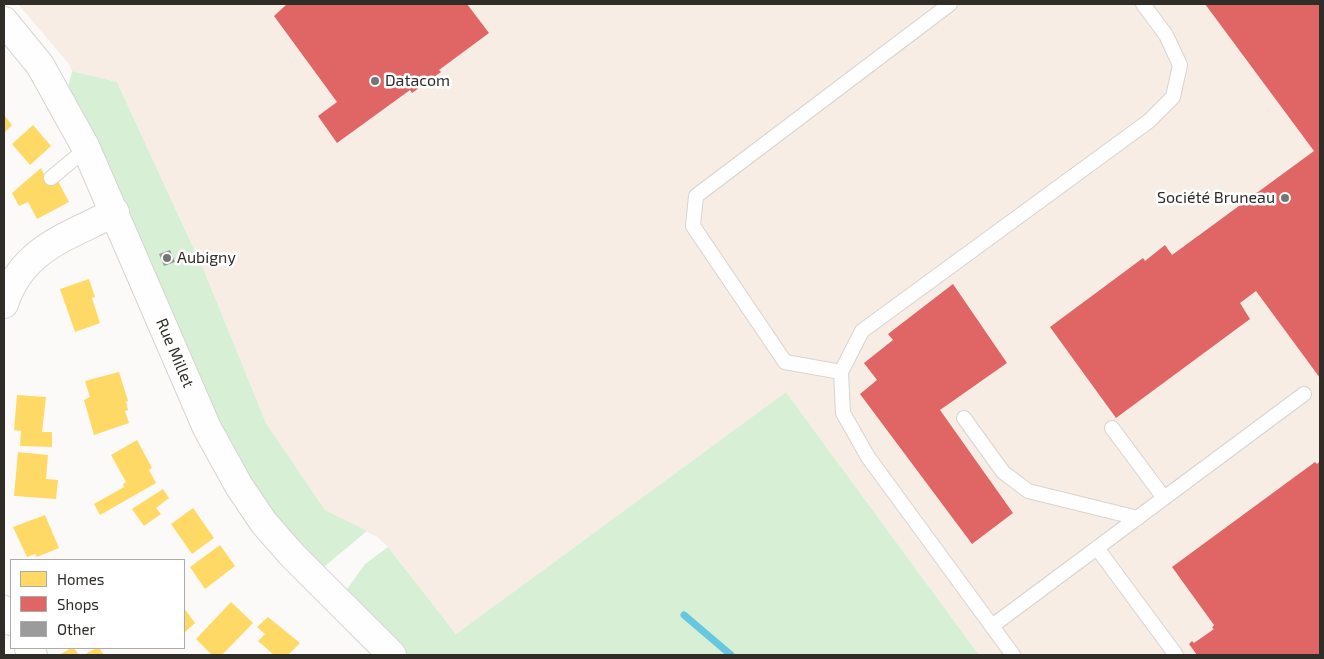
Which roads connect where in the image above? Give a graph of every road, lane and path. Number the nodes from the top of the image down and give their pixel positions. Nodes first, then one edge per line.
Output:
1 (950, 4) edge
2 (1143, 4) edge
3 (4, 21) edge
4 (86, 149) junction
5 (51, 178) dead end
6 (115, 212) junction
7 (4, 304) edge
8 (841, 372) junction
9 (1304, 394) dead end
10 (964, 418) dead end
11 (1112, 428) dead end
12 (1164, 498) junction
13 (1138, 518) junction
14 (1097, 548) junction
15 (992, 626) junction
16 (392, 655) edge
17 (1013, 655) edge
18 (1176, 655) edge

1 - 8 lane
2 - 8 lane
3 - 4 street, Rue Millet
4 - 5 lane
4 - 6 street, Rue Millet
6 - 7 street
6 - 16 street, Rue Millet
8 - 15 lane
9 - 12 lane
10 - 13 lane
11 - 12 lane
12 - 13 lane
13 - 14 lane
14 - 15 lane
14 - 18 lane
15 - 17 lane

